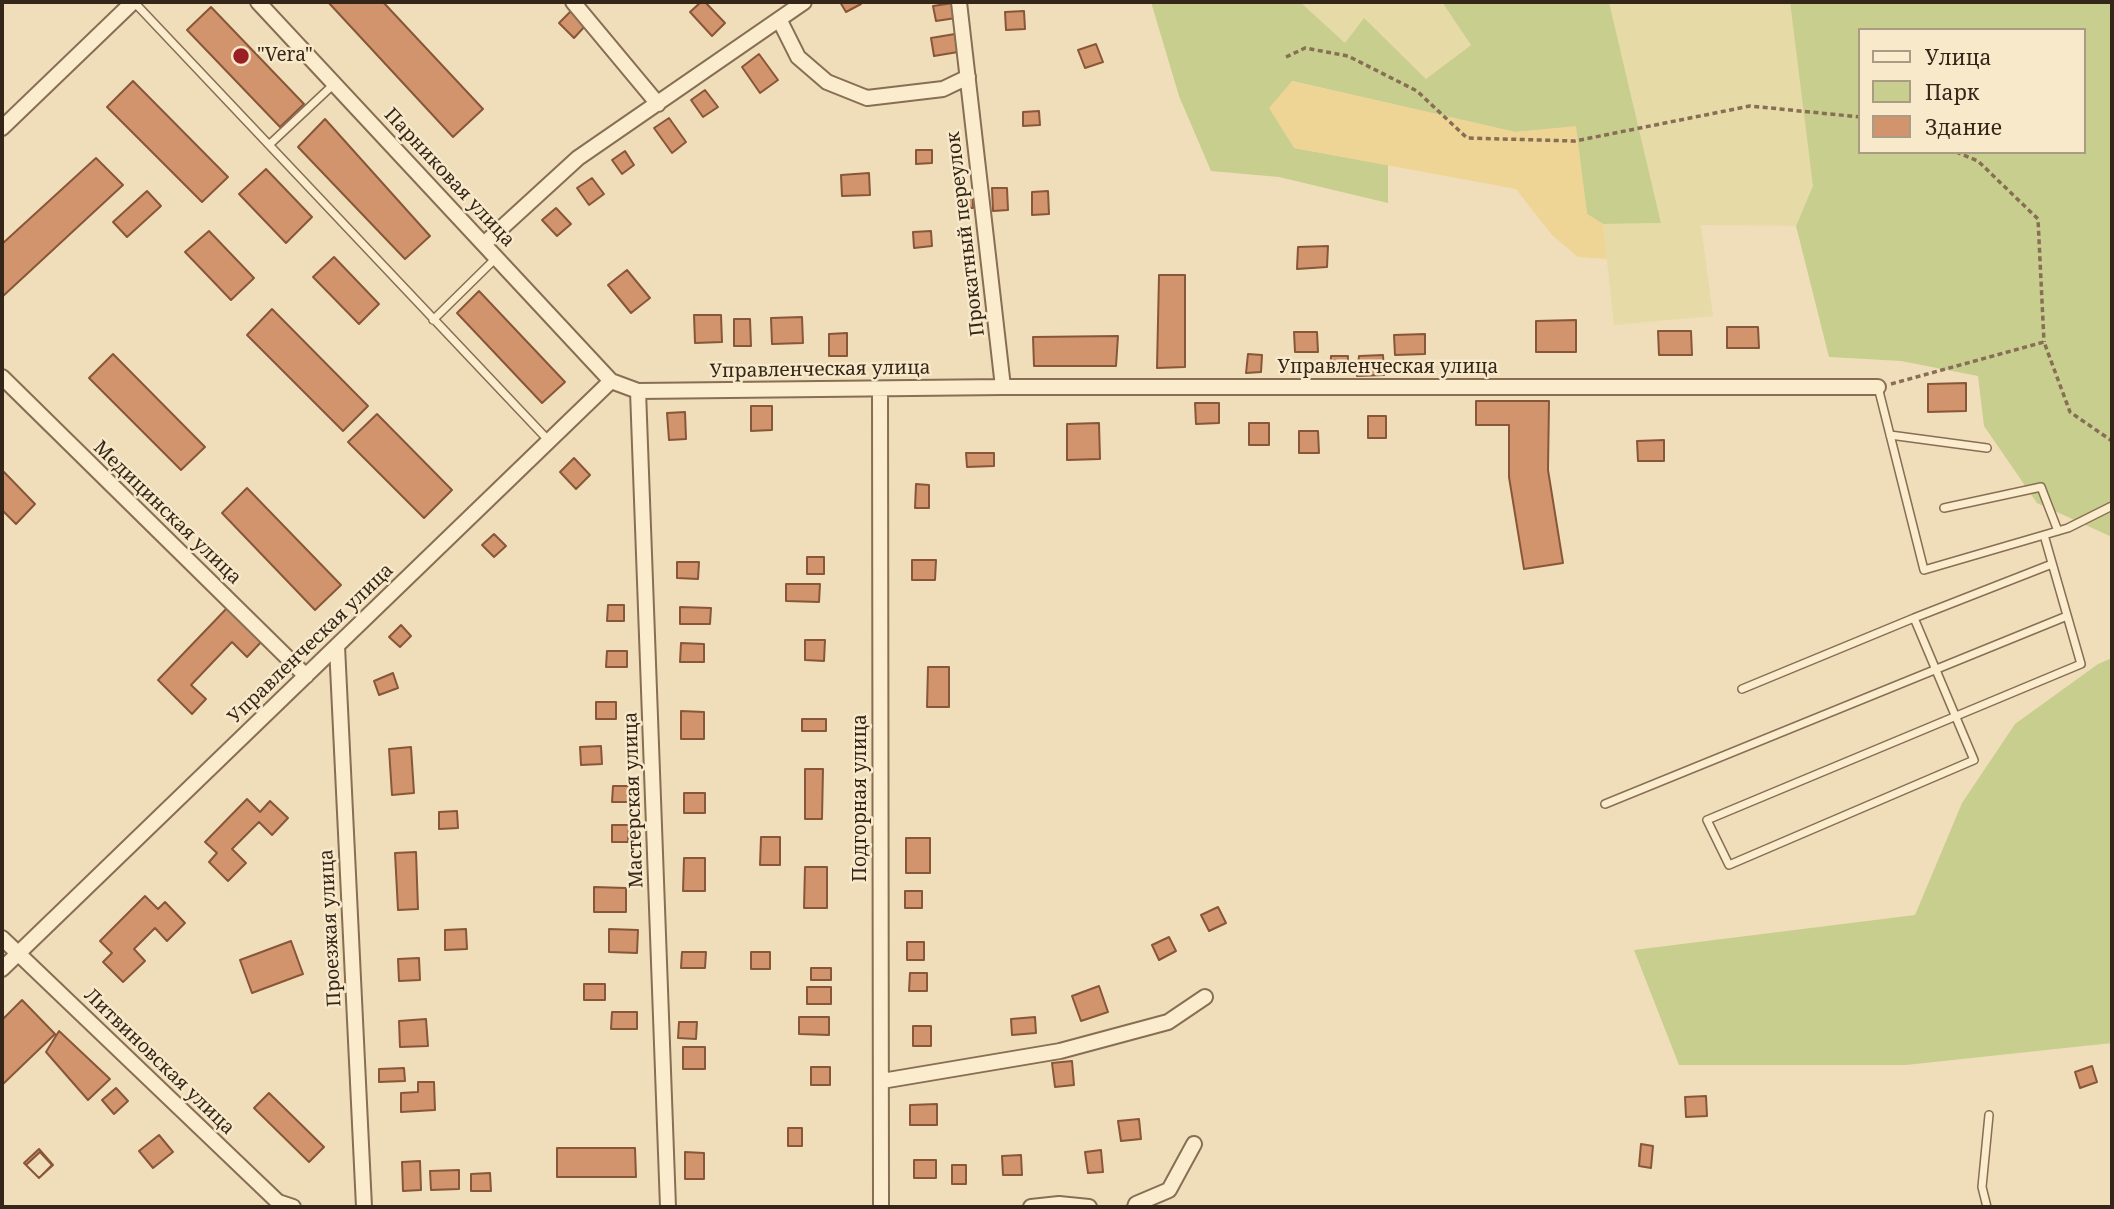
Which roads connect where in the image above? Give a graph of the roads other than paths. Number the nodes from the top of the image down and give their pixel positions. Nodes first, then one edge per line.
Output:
1 (134, 2) edge
2 (258, 2) edge
3 (573, 2) edge
4 (804, 2) edge
5 (959, 2) edge
6 (780, 20) junction
7 (968, 77) junction
8 (334, 84) junction
9 (658, 104) junction
10 (2, 128) edge
11 (270, 144) junction
12 (484, 244) junction
13 (497, 257) junction
14 (433, 320) junction
15 (2, 377) edge
16 (611, 381) junction
17 (1003, 387) junction
18 (1878, 387) joint
19 (880, 389) junction
20 (638, 391) junction
21 (1890, 435) junction
22 (549, 441) junction
23 (1987, 448) dead end
24 (2112, 506) edge
25 (1944, 508) dead end
26 (2058, 531) junction
27 (2045, 535) junction
28 (2053, 564) junction
29 (2067, 616) junction
30 (1914, 618) junction
31 (337, 646) junction
32 (1935, 669) junction
33 (306, 676) junction
34 (1742, 689) dead end
35 (1954, 715) junction
36 (1605, 804) dead end
37 (2, 939) edge
38 (16, 953) junction
39 (2, 969) edge
40 (1205, 997) dead end
41 (882, 1081) junction
42 (1989, 1115) dead end
43 (1194, 1144) dead end
44 (293, 1207) edge
45 (364, 1207) edge
46 (668, 1207) edge
47 (881, 1207) edge
48 (1031, 1207) edge
49 (1089, 1207) edge
50 (1135, 1207) edge
51 (1986, 1207) edge

1 - 10 street
1 - 11 lane
2 - 8 street, Парниковая улица
3 - 9 street
4 - 6 street
5 - 7 street, Прокатный переулок
6 - 7 street
6 - 9 street
7 - 17 street, Прокатный переулок
8 - 11 lane
8 - 12 street, Парниковая улица
9 - 12 street
11 - 14 lane
12 - 13 street, Парниковая улица
13 - 14 lane
13 - 16 street, Парниковая улица
14 - 22 lane
15 - 33 street, Медицинская улица
16 - 20 street, Управленческая улица
16 - 22 street, Управленческая улица
17 - 18 street, Управленческая улица
17 - 19 street, Управленческая улица
18 - 21 lane
19 - 20 street, Управленческая улица
19 - 41 street, Подгорная улица
20 - 46 street, Мастерская улица
21 - 23 lane
21 - 27 lane
22 - 31 street, Управленческая улица
24 - 26 lane
25 - 26 lane
26 - 27 lane
27 - 28 lane
28 - 29 lane
28 - 30 lane
29 - 32 lane
29 - 35 lane
30 - 32 lane
30 - 34 lane
31 - 33 street, Управленческая улица
31 - 45 street, Проезжая улица
32 - 35 lane
32 - 36 lane
33 - 38 street, Управленческая улица
35 - 35 lane
37 - 38 street, Литвиновская улица
38 - 39 street, Управленческая улица
38 - 44 street, Литвиновская улица
40 - 41 street
41 - 47 street, Подгорная улица
42 - 51 lane
43 - 50 street
48 - 49 street

